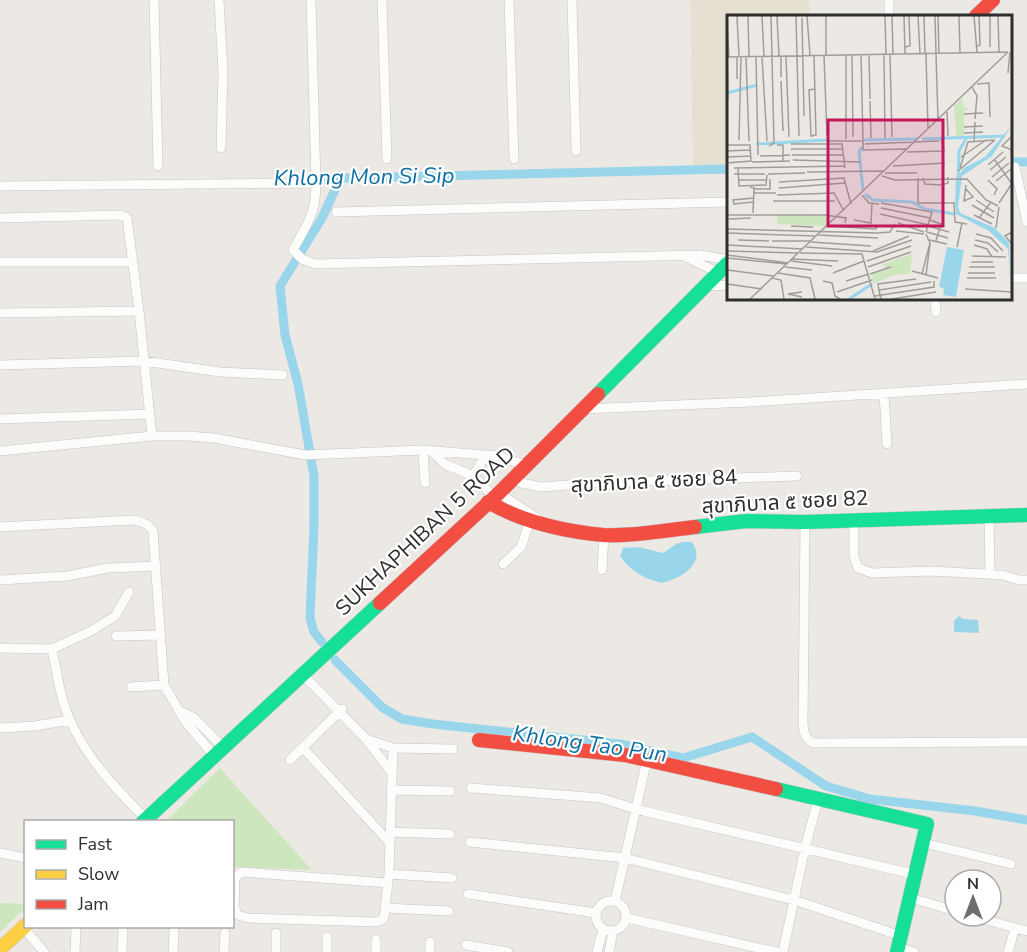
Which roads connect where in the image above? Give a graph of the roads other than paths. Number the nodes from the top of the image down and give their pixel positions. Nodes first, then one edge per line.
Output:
1 (154, 0) edge
2 (219, 0) edge
3 (311, 0) edge
4 (382, 0) edge
5 (509, 0) edge
6 (572, 0) edge
7 (992, 1) edge
8 (977, 15) edge
9 (221, 148) dead end
10 (576, 151) dead end
11 (387, 159) dead end
12 (514, 159) dead end
13 (158, 166) dead end
14 (1015, 167) dead end
15 (316, 182) junction
16 (0, 186) edge
17 (727, 202) edge
18 (336, 212) dead end
19 (0, 218) edge
20 (1027, 222) edge
21 (684, 256) junction
22 (0, 262) edge
23 (133, 262) junction
24 (725, 266) edge
25 (727, 285) edge
26 (706, 286) junction
27 (935, 300) edge
28 (139, 311) junction
29 (936, 312) dead end
30 (0, 313) edge
31 (144, 361) junction
32 (0, 365) edge
33 (283, 375) dead end
34 (1027, 384) edge
35 (884, 393) junction
36 (583, 409) junction
37 (149, 414) junction
38 (0, 419) edge
39 (152, 436) junction
40 (887, 444) dead end
41 (0, 451) edge
42 (427, 451) junction
43 (485, 456) junction
44 (526, 465) junction
45 (472, 476) junction
46 (797, 476) dead end
47 (513, 477) junction
48 (425, 483) dead end
49 (494, 497) junction
50 (1027, 515) edge
51 (989, 516) junction
52 (531, 518) junction
53 (854, 519) junction
54 (806, 522) junction
55 (0, 527) edge
56 (604, 535) junction
57 (503, 564) dead end
58 (156, 566) junction
59 (602, 570) dead end
60 (990, 574) junction
61 (0, 580) edge
62 (1027, 580) edge
63 (129, 592) dead end
64 (159, 635) junction
65 (116, 636) dead end
66 (0, 648) edge
67 (52, 649) junction
68 (305, 673) junction
69 (164, 685) junction
70 (131, 687) dead end
71 (342, 712) junction
72 (70, 720) junction
73 (0, 728) edge
74 (366, 739) junction
75 (479, 740) dead end
76 (1027, 742) edge
77 (303, 747) junction
78 (393, 748) junction
79 (453, 749) dead end
80 (219, 753) junction
81 (646, 759) junction
82 (290, 760) dead end
83 (392, 772) junction
84 (471, 788) dead end
85 (391, 790) junction
86 (450, 791) dead end
87 (818, 800) junction
88 (635, 809) junction
89 (144, 820) edge
90 (390, 831) junction
91 (450, 834) dead end
92 (389, 842) junction
93 (470, 842) dead end
94 (924, 843) junction
95 (805, 848) junction
96 (0, 853) edge
97 (24, 858) edge
98 (625, 858) junction
99 (1011, 864) dead end
100 (917, 875) junction
101 (389, 878) junction
102 (452, 878) dead end
103 (468, 894) dead end
104 (911, 898) junction
105 (794, 900) junction
106 (615, 901) junction
107 (943, 907) edge
108 (385, 908) junction
109 (450, 911) dead end
110 (596, 913) junction
111 (627, 918) junction
112 (1003, 925) edge
113 (24, 926) edge
114 (26, 928) edge
115 (76, 928) edge
116 (123, 928) edge
117 (1015, 928) junction
118 (603, 929) junction
119 (174, 930) dead end
120 (1027, 931) edge
121 (613, 932) junction
122 (225, 933) dead end
123 (276, 933) dead end
124 (327, 937) dead end
125 (376, 940) dead end
126 (466, 945) dead end
127 (899, 945) edge
128 (5, 949) edge
129 (44, 952) edge
130 (75, 952) edge
131 (122, 952) edge
132 (173, 952) edge
133 (224, 952) edge
134 (276, 952) edge
135 (327, 952) edge
136 (376, 952) edge
137 (508, 952) edge
138 (597, 952) edge
139 (609, 952) edge
140 (776, 952) edge
141 (783, 952) edge
142 (914, 952) edge
143 (1008, 952) edge

1 - 13 street
2 - 9 street
3 - 15 street
4 - 11 street
5 - 12 street
6 - 10 street
7 - 8 street
14 - 20 street
15 - 16 street
15 - 21 street
17 - 18 street
19 - 23 street
21 - 24 street
21 - 24 street
22 - 23 street
23 - 28 street
24 - 26 street, SUKHAPHIBAN 5 ROAD
25 - 26 street
26 - 36 street, SUKHAPHIBAN 5 ROAD
27 - 29 street
28 - 30 street
28 - 31 street
31 - 32 street
31 - 33 street
31 - 37 street
34 - 35 street
35 - 36 street
35 - 40 street
36 - 44 street, SUKHAPHIBAN 5 ROAD
37 - 38 street
37 - 39 street
39 - 41 street
39 - 42 street
42 - 43 street
42 - 45 street
42 - 48 street
43 - 44 street
43 - 45 street
44 - 47 street, SUKHAPHIBAN 5 ROAD
45 - 49 street
46 - 47 street, สุขาภิบาล ๕ ซอย 84
47 - 49 street, SUKHAPHIBAN 5 ROAD
49 - 52 street, สุขาภิบาล ๕ ซอย 82
49 - 68 street, SUKHAPHIBAN 5 ROAD
50 - 51 street, สุขาภิบาล ๕ ซอย 82
51 - 53 street, สุขาภิบาล ๕ ซอย 82
51 - 60 street
52 - 56 street, สุขาภิบาล ๕ ซอย 82
52 - 57 street
53 - 54 street, สุขาภิบาล ๕ ซอย 82
53 - 60 street
54 - 56 street, สุขาภิบาล ๕ ซอย 82
54 - 76 street
55 - 58 street
56 - 59 street
58 - 61 street
58 - 64 street
60 - 62 street
63 - 67 street
64 - 65 street
64 - 69 street
66 - 67 street
67 - 72 street
68 - 71 street
68 - 80 street, SUKHAPHIBAN 5 ROAD
69 - 70 street
69 - 80 street
71 - 74 street
71 - 77 street
72 - 73 street
72 - 89 street
74 - 78 street
74 - 83 street
75 - 81 street
77 - 82 street
77 - 92 street
78 - 79 street
78 - 83 street
80 - 89 street, SUKHAPHIBAN 5 ROAD
81 - 87 street
81 - 88 street
83 - 85 street
84 - 88 street
85 - 86 street
85 - 90 street
87 - 94 street
87 - 95 street
88 - 95 street
88 - 98 street
90 - 91 street
90 - 92 street
92 - 101 street
93 - 98 street
94 - 99 street
94 - 100 street
95 - 100 street
95 - 105 street
96 - 97 street
98 - 105 street
98 - 106 street
100 - 104 street
101 - 102 street
101 - 108 street
101 - 108 street
103 - 110 street
104 - 107 street
104 - 127 street
105 - 127 street
105 - 141 street
106 - 110 street
106 - 111 street
108 - 109 street
110 - 118 street
111 - 121 street
111 - 140 street
112 - 117 street
113 - 128 street
114 - 129 street
115 - 130 street
116 - 131 street
117 - 120 street
117 - 143 street
118 - 121 street
118 - 138 street
119 - 132 street
121 - 139 street
122 - 133 street
123 - 134 street
124 - 135 street
125 - 136 street
126 - 137 street
127 - 142 street

